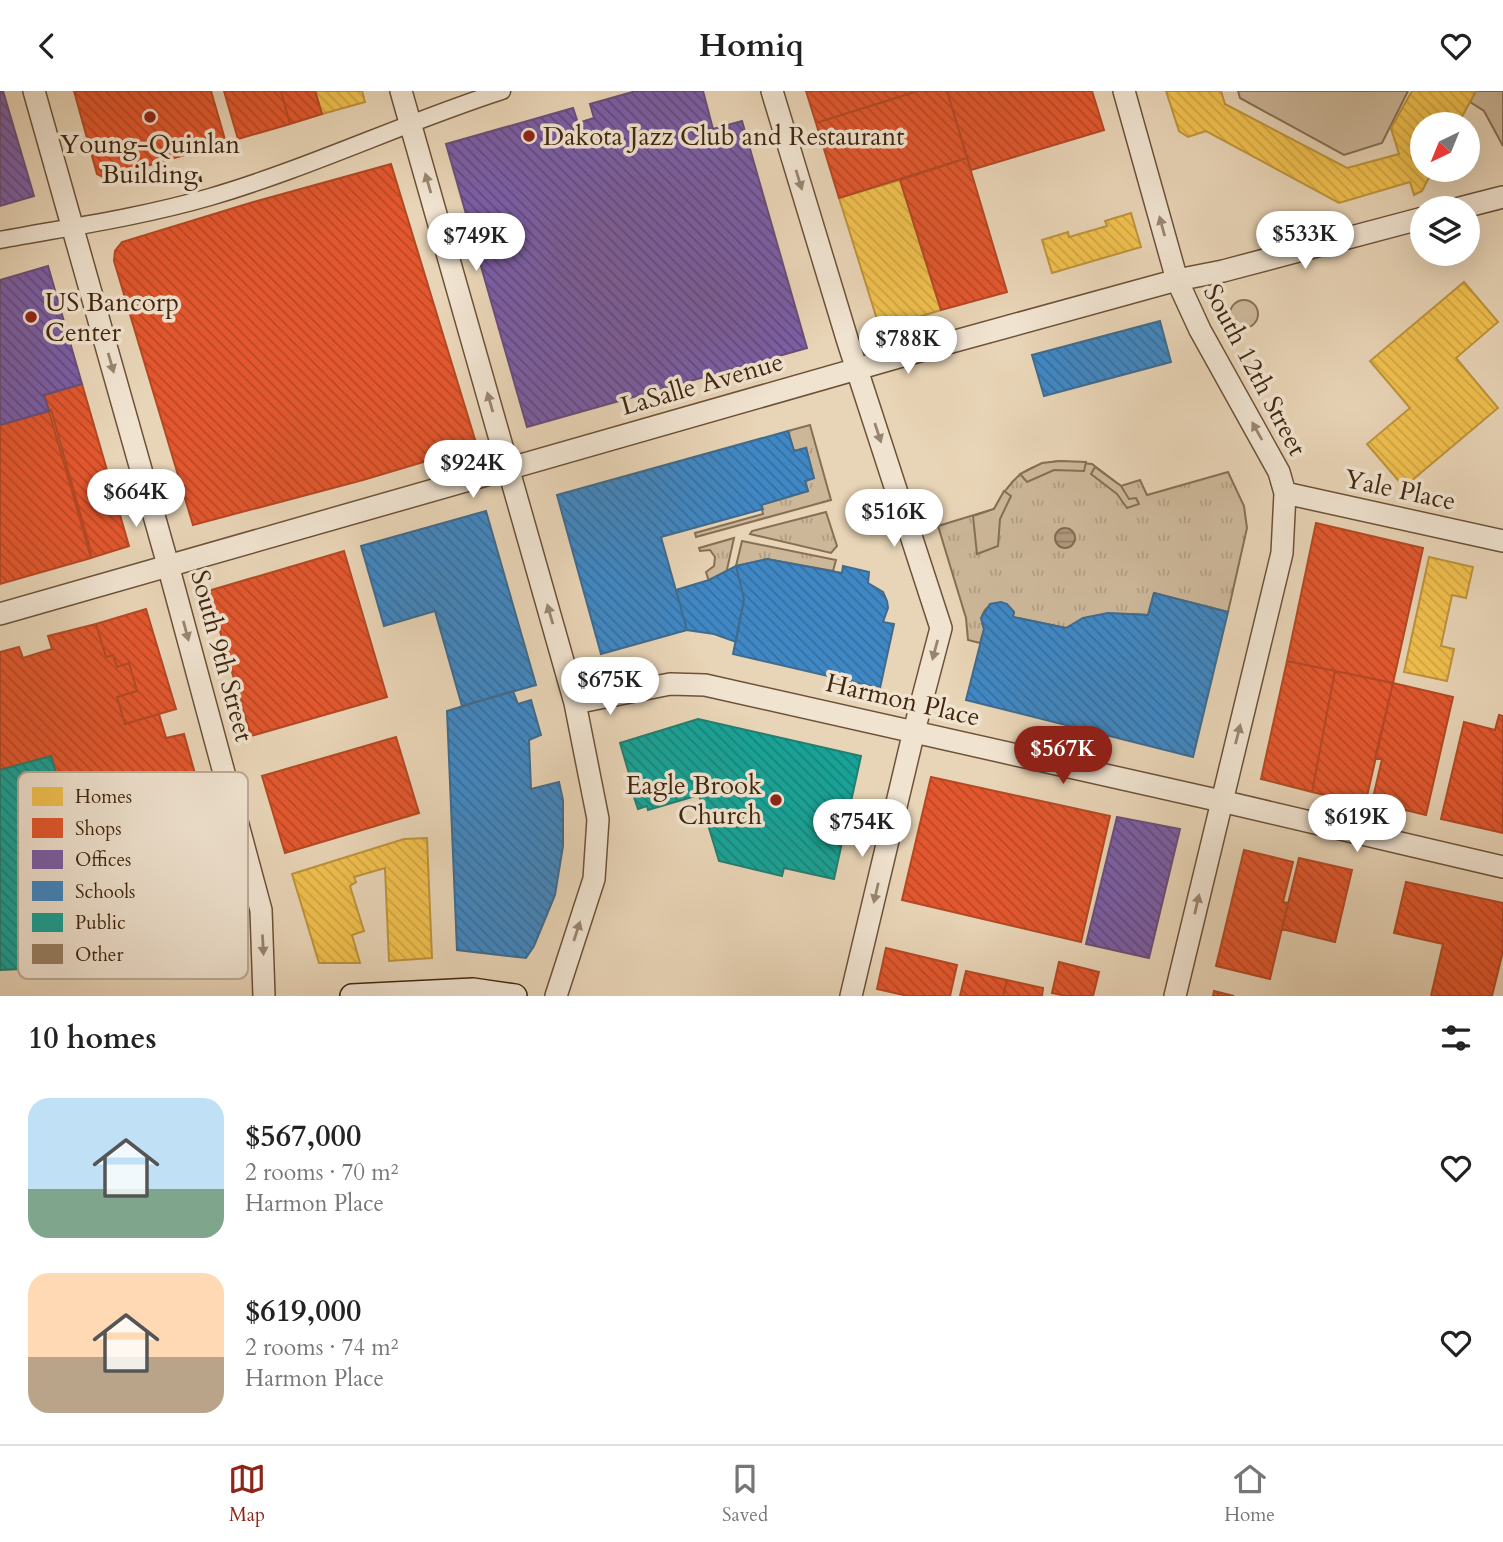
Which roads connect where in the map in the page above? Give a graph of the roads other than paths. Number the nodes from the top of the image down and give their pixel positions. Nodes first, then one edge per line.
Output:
1 (34, 91) edge
2 (401, 91) edge
3 (502, 91) edge
4 (772, 91) edge
5 (1124, 91) edge
6 (411, 124) junction
7 (1503, 197) edge
8 (1480, 203) edge
9 (1410, 221) edge
10 (73, 227) junction
11 (0, 240) edge
12 (1177, 280) junction
13 (857, 368) junction
14 (509, 468) junction
15 (1285, 493) junction
16 (1503, 541) edge
17 (168, 565) junction
18 (0, 614) edge
19 (575, 703) junction
20 (914, 731) junction
21 (224, 772) edge
22 (1221, 800) junction
23 (248, 862) edge
24 (1503, 867) edge
25 (264, 996) edge
26 (352, 996) edge
27 (515, 996) edge
28 (556, 996) edge
29 (851, 996) edge
30 (1175, 996) edge

1 - 10 street, South 9th Street
2 - 6 street
3 - 6 street
4 -> 13 street
12 -> 5 street, South 12th Street
6 - 10 street
14 -> 6 street
7 - 8 street
9 - 12 street, LaSalle Avenue
10 - 11 street
10 -> 17 street, South 9th Street
12 - 13 street, LaSalle Avenue
15 -> 12 street, South 12th Street
13 - 14 street, LaSalle Avenue
13 -> 20 street
14 - 17 street, LaSalle Avenue
19 -> 14 street
15 - 16 street, Yale Place
22 -> 15 street, South 12th Street
17 - 18 street, LaSalle Avenue
17 -> 21 street, South 9th Street
19 - 20 street, Harmon Place
28 -> 19 street
20 - 22 street, Harmon Place
20 -> 29 street
22 - 24 street, Harmon Place
30 -> 22 street, South 12th Street
23 -> 25 street, South 9th Street
26 - 27 main road

